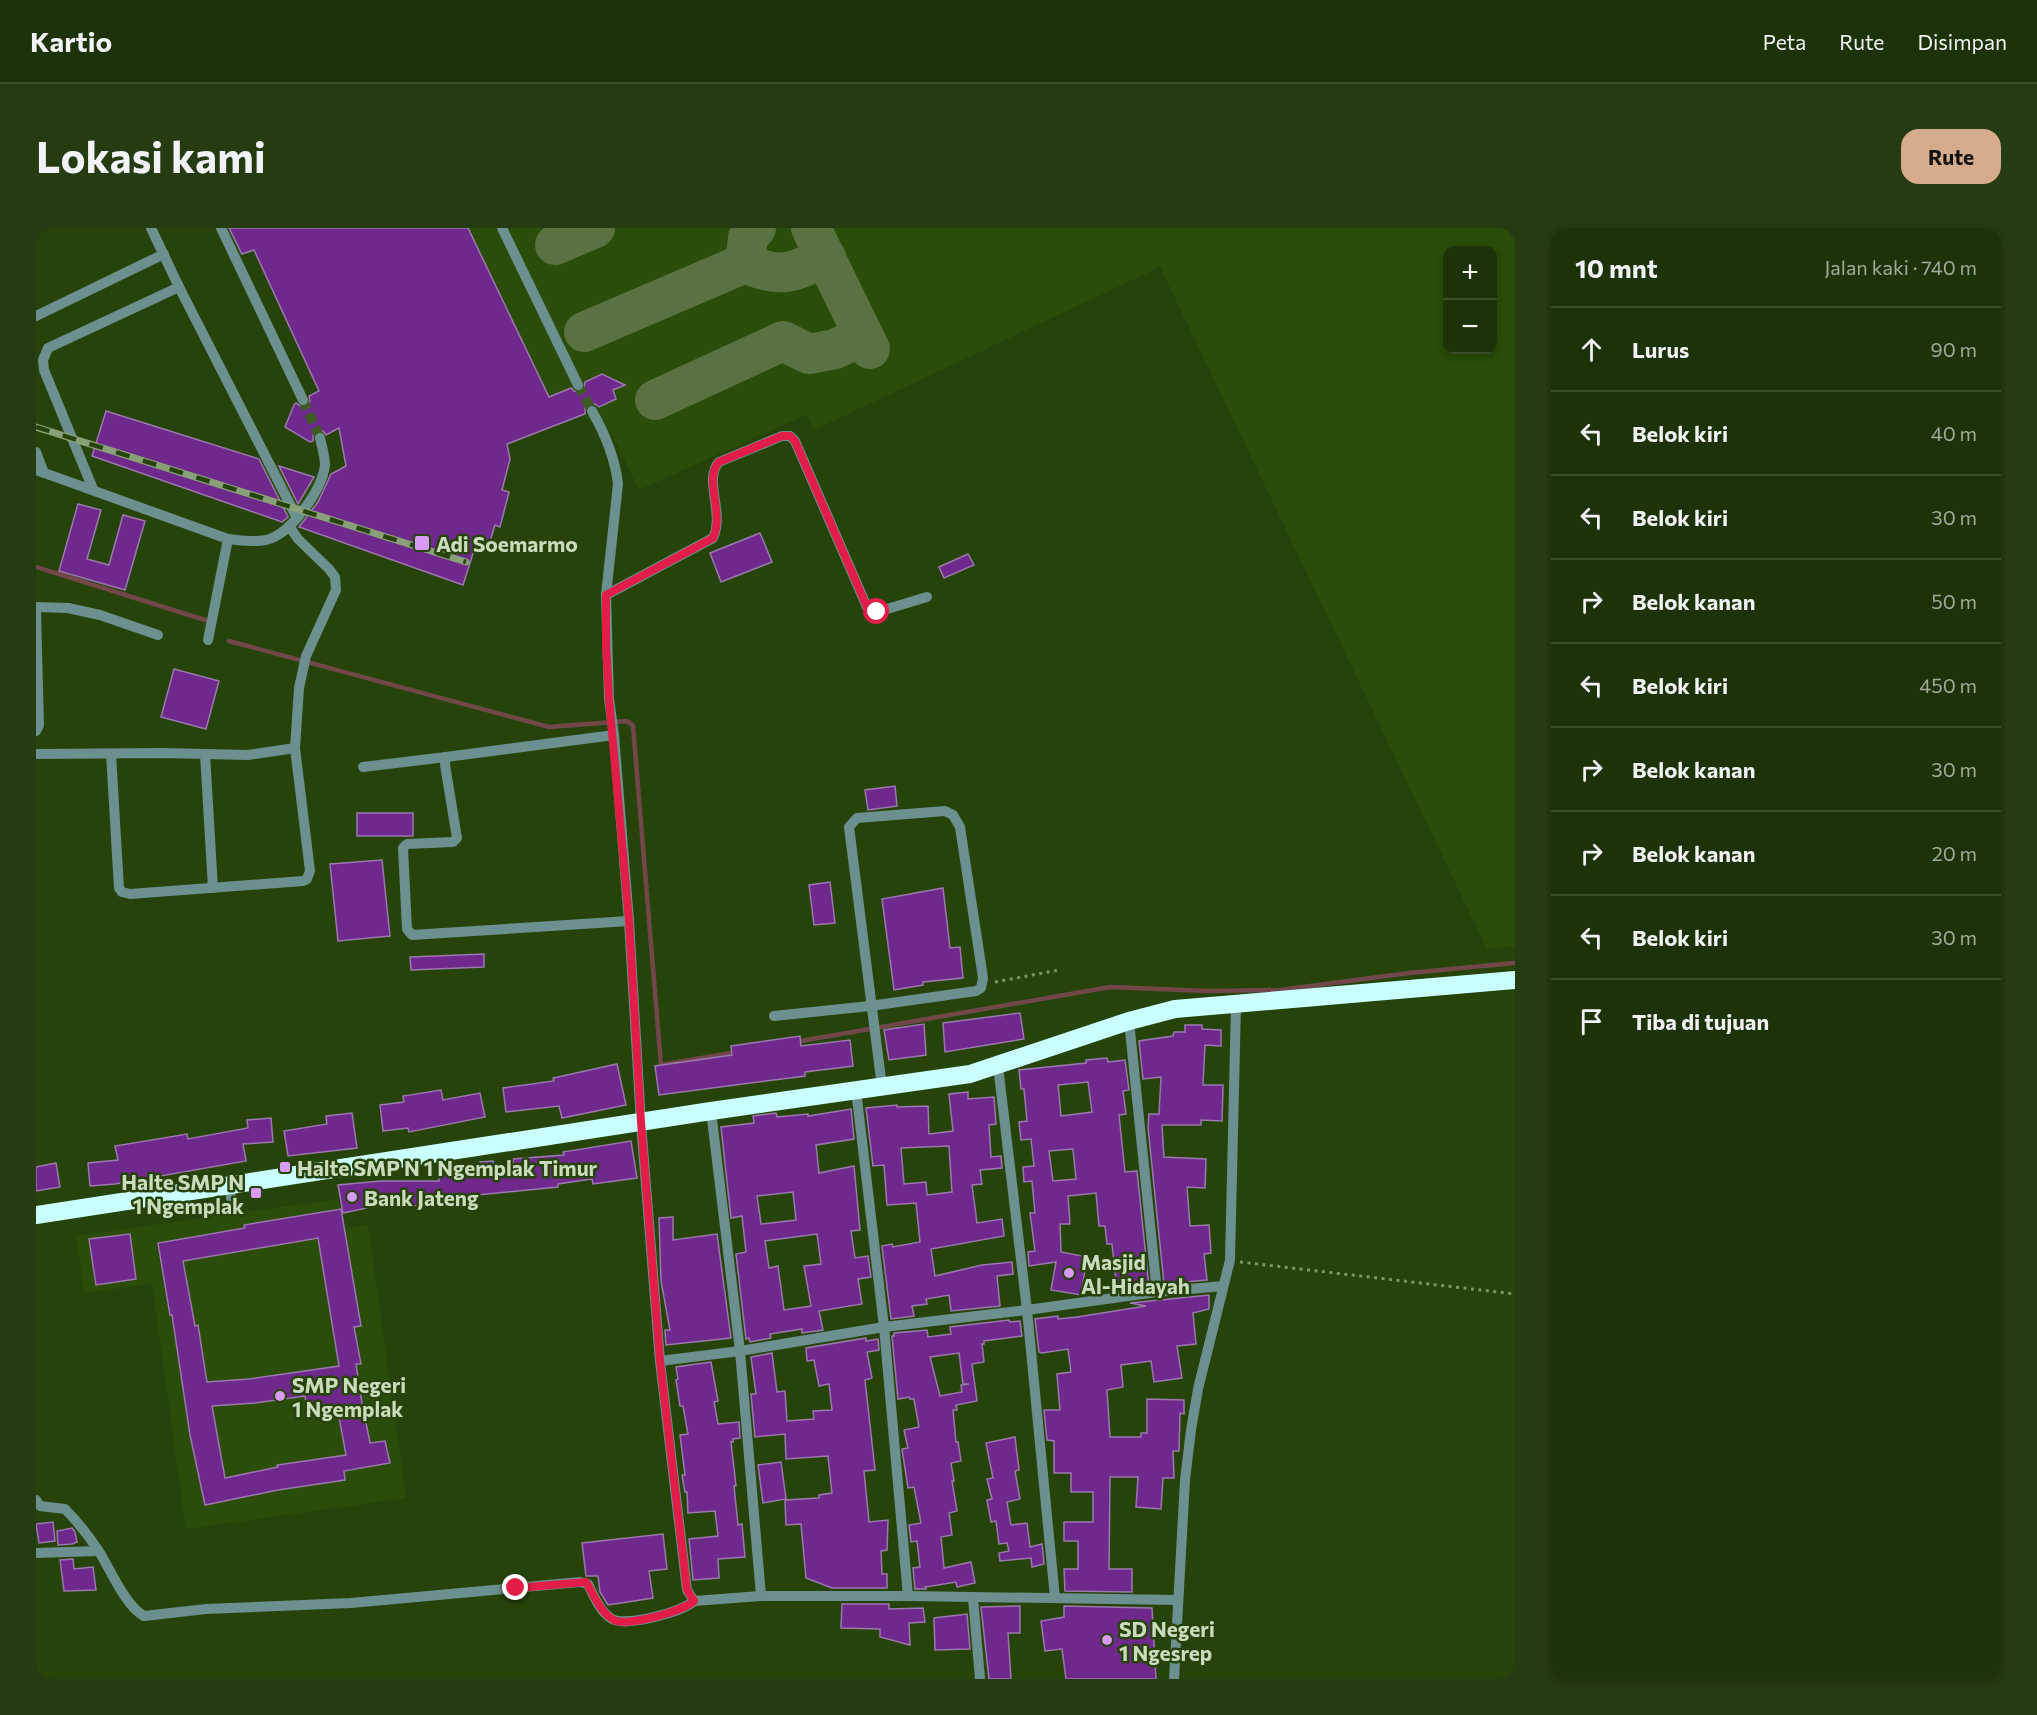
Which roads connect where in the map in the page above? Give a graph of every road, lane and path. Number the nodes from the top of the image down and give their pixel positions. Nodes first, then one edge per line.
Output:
1 (151, 228) edge
2 (221, 228) edge
3 (502, 228) edge
4 (164, 254) junction
5 (179, 287) junction
6 (36, 316) edge
7 (578, 385) tunnel mouth
8 (303, 400) tunnel mouth
9 (592, 411) tunnel mouth
10 (320, 438) tunnel mouth
11 (36, 452) edge
12 (40, 471) edge
13 (93, 489) junction
14 (297, 518) junction
15 (289, 526) junction
16 (228, 539) junction
17 (606, 595) junction
18 (927, 597) dead end
19 (36, 609) edge
20 (158, 635) dead end
21 (208, 640) dead end
22 (36, 731) edge
23 (614, 735) junction
24 (295, 748) junction
25 (36, 754) edge
26 (111, 754) junction
27 (205, 754) junction
28 (446, 757) junction
29 (363, 767) dead end
30 (213, 888) junction
31 (629, 921) junction
32 (1059, 970) dead end
33 (1515, 980) edge
34 (983, 983) junction
35 (1236, 1004) junction
36 (871, 1008) junction
37 (774, 1016) dead end
38 (1128, 1021) junction
39 (998, 1066) junction
40 (882, 1087) junction
41 (856, 1090) junction
42 (711, 1111) junction
43 (641, 1122) junction
44 (229, 1184) junction
45 (233, 1210) dead end
46 (36, 1215) edge
47 (1230, 1260) junction
48 (1223, 1286) junction
49 (1157, 1292) junction
50 (1515, 1294) edge
51 (1027, 1310) junction
52 (884, 1327) junction
53 (740, 1351) junction
54 (660, 1361) junction
55 (36, 1500) edge
56 (98, 1551) junction
57 (36, 1552) edge
58 (761, 1596) junction
59 (908, 1596) junction
60 (973, 1598) junction
61 (1055, 1598) junction
62 (1177, 1600) junction
63 (694, 1601) junction
64 (980, 1679) edge
65 (1174, 1679) edge

1 - 4 street
2 - 8 street
3 - 7 street
4 - 5 street
4 - 6 street
5 - 13 street
5 - 14 street
9 - 17 street
10 - 14 street
11 - 12 street
12 - 13 street
13 - 16 street
14 - 15 street
15 - 16 street
15 - 24 street
16 - 21 street
17 - 18 street
17 - 23 street
19 - 20 street
19 - 22 street
23 - 28 street
23 - 31 street
24 - 27 street
24 - 30 street
25 - 26 street
26 - 27 street
26 - 30 street
27 - 30 street
28 - 29 street
28 - 31 street
31 - 43 street
32 - 34 path
33 - 35 highway
34 - 36 street
34 - 36 street
35 - 38 highway
35 - 47 street
36 - 37 street
36 - 40 street
38 - 39 highway
38 - 49 street
39 - 40 highway
39 - 51 street
40 - 41 highway
41 - 42 highway
41 - 52 street
42 - 43 highway
42 - 53 street
43 - 44 highway
43 - 54 street
44 - 45 street
44 - 46 highway
47 - 48 street
47 - 50 path
48 - 49 street
48 - 62 street
49 - 51 street
51 - 52 street
51 - 61 street
52 - 53 street
52 - 59 street
53 - 54 street
53 - 58 street
54 - 63 street
55 - 56 street
56 - 57 street
56 - 63 street
58 - 59 street
58 - 63 street
59 - 60 street
60 - 61 street
60 - 64 street
61 - 62 street
62 - 65 street

